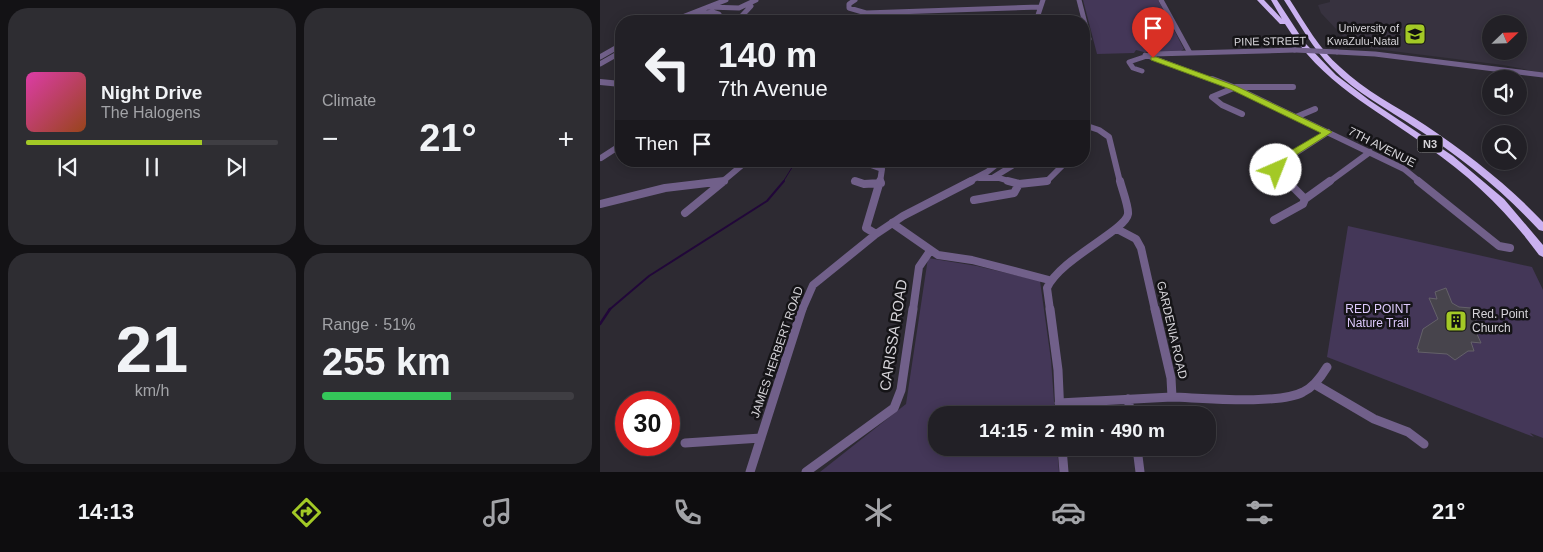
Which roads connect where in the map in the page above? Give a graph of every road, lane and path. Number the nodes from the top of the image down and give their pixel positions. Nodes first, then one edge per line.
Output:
1 (726, 0) edge
2 (855, 0) edge
3 (1043, 0) edge
4 (1079, 0) edge
5 (1162, 0) edge
6 (1260, 0) edge
7 (1274, 0) edge
8 (1287, 0) edge
9 (1298, 0) edge
10 (754, 2) edge
11 (1039, 7) junction
12 (708, 8) junction
13 (746, 12) junction
14 (734, 13) junction
15 (700, 14) edge
16 (689, 15) edge
17 (719, 15) edge
18 (743, 15) edge
19 (1037, 15) edge
20 (1083, 15) edge
21 (1302, 45) junction
22 (1317, 45) junction
23 (615, 48) edge
24 (1190, 53) junction
25 (615, 55) edge
26 (600, 56) edge
27 (1155, 56) junction
28 (600, 64) edge
29 (1142, 71) dead end
30 (1543, 74) edge
31 (600, 82) edge
32 (615, 83) edge
33 (1233, 87) junction
34 (1292, 87) dead end
35 (1316, 109) dead end
36 (1242, 114) dead end
37 (1296, 117) junction
38 (1090, 127) edge
39 (1328, 132) junction
40 (615, 149) edge
41 (1370, 152) junction
42 (601, 158) edge
43 (740, 167) edge
44 (876, 167) edge
45 (995, 167) edge
46 (1011, 167) edge
47 (1061, 167) edge
48 (974, 178) junction
49 (994, 178) junction
50 (724, 181) junction
51 (855, 181) dead end
52 (881, 183) junction
53 (1019, 184) junction
54 (1305, 198) junction
55 (974, 200) dead end
56 (600, 204) edge
57 (686, 213) dead end
58 (1274, 220) dead end
59 (892, 223) junction
60 (1543, 228) edge
61 (1117, 229) junction
62 (876, 234) junction
63 (1510, 248) dead end
64 (930, 251) junction
65 (1543, 253) edge
66 (1049, 280) junction
67 (1327, 367) dead end
68 (1316, 385) junction
69 (1172, 397) junction
70 (1128, 399) junction
71 (1059, 404) joint
72 (1129, 406) edge
73 (761, 438) junction
74 (685, 444) dead end
75 (1424, 444) dead end
76 (1063, 456) edge
77 (1138, 456) edge
78 (750, 472) edge
79 (806, 472) edge
80 (1064, 472) edge
81 (1140, 472) edge

1 - 12 street
2 - 11 street
3 - 11 street
4 - 20 street
5 - 24 street
6 - 21 highway
7 - 21 highway, N3
8 - 22 highway, N3
9 - 22 highway
10 - 13 street
10 - 14 street
11 - 19 street
12 - 14 street
12 - 16 street
13 - 14 street
13 - 18 street
15 - 17 street
21 - 65 highway, N3
22 - 60 highway, N3
23 - 26 street
24 - 27 street, PINE STREET
24 - 30 street, PINE STREET, bridge
25 - 28 street
27 - 29 street, 7TH AVENUE
27 - 33 street, 7TH AVENUE
31 - 32 street
33 - 34 street
33 - 36 street
33 - 37 street, 7TH AVENUE
35 - 37 street
37 - 39 street, 7TH AVENUE
38 - 61 street
39 - 41 street, 7TH AVENUE
39 - 54 street
40 - 42 street
41 - 54 street
41 - 63 street, 7TH AVENUE
43 - 50 street
44 - 52 street
45 - 48 street, JAMES HERBERT ROAD
46 - 49 street
47 - 53 street
48 - 49 street
48 - 59 street, JAMES HERBERT ROAD
49 - 53 street
50 - 56 street
50 - 57 street
51 - 52 street
52 - 62 street
53 - 55 street
54 - 58 street
59 - 62 street, JAMES HERBERT ROAD
59 - 64 street
61 - 66 street
61 - 69 street, GARDENIA ROAD
62 - 73 street, JAMES HERBERT ROAD
64 - 66 street
64 - 79 street, CARISSA ROAD
66 - 71 street
67 - 68 street
68 - 69 street
68 - 75 street
69 - 70 street, GARDENIA ROAD
70 - 71 street, GARDENIA ROAD
70 - 72 street
73 - 74 street
73 - 78 street, JAMES HERBERT ROAD
76 - 80 street
77 - 81 street

